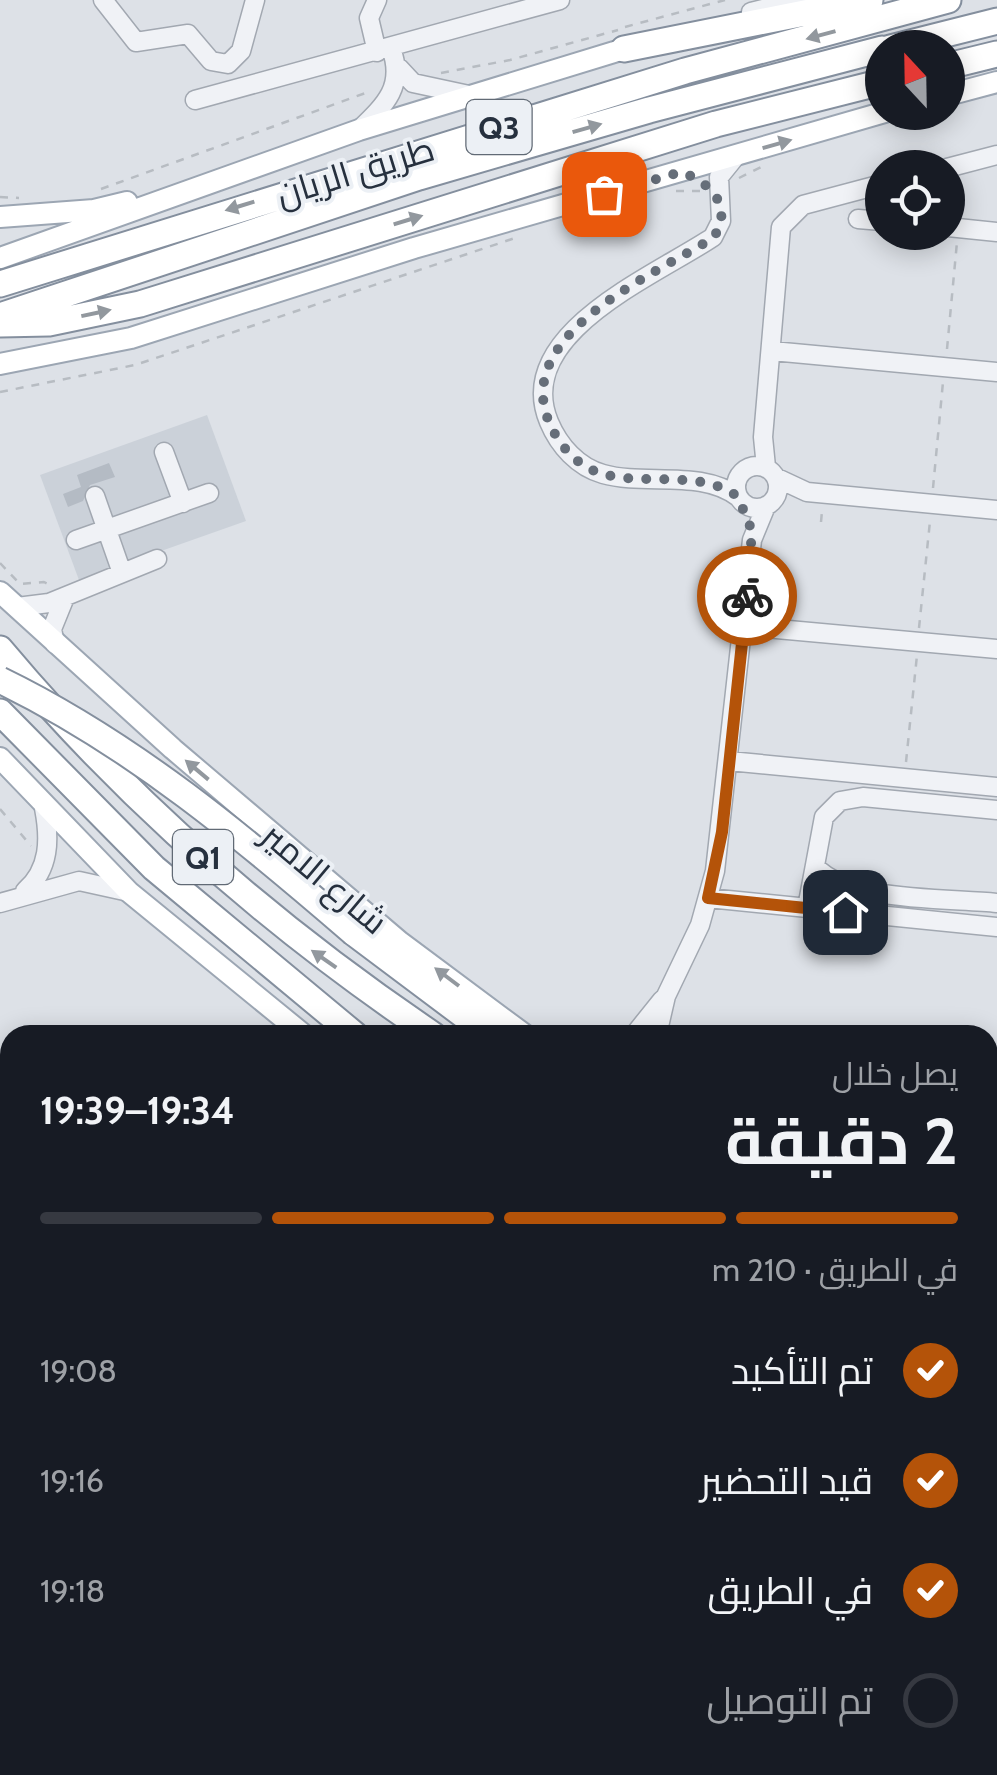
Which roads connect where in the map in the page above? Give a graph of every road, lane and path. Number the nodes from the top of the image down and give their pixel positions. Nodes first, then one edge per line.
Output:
1 (102, 0) edge
2 (254, 0) edge
3 (377, 0) edge
4 (560, 0) edge
5 (799, 0) edge
6 (870, 0) edge
7 (948, 0) edge
8 (527, 4) edge
9 (997, 22) edge
10 (964, 30) edge
11 (624, 49) junction
12 (384, 50) junction
13 (865, 53) edge
14 (997, 54) edge
15 (965, 62) edge
16 (228, 64) junction
17 (398, 68) junction
18 (995, 82) edge
19 (865, 86) edge
20 (236, 89) junction
21 (965, 90) edge
22 (470, 95) junction
23 (195, 100) dead end
24 (865, 126) edge
25 (359, 130) junction
26 (997, 155) edge
27 (736, 156) junction
28 (776, 161) dead end
29 (965, 163) edge
30 (681, 172) junction
31 (226, 178) junction
32 (865, 188) edge
33 (667, 193) dead end
34 (718, 195) junction
35 (0, 217) edge
36 (858, 219) dead end
37 (865, 220) edge
38 (965, 229) edge
39 (997, 232) edge
40 (521, 236) dead end
41 (952, 250) edge
42 (0, 258) edge
43 (0, 284) edge
44 (0, 316) edge
45 (0, 324) edge
46 (772, 351) junction
47 (3, 364) edge
48 (944, 367) junction
49 (997, 372) edge
50 (0, 392) edge
51 (164, 452) dead end
52 (758, 472) junction
53 (710, 484) junction
54 (807, 492) junction
55 (209, 493) dead end
56 (95, 496) dead end
57 (742, 500) junction
58 (183, 503) junction
59 (770, 503) junction
60 (931, 504) junction
61 (997, 510) edge
62 (107, 531) junction
63 (76, 540) dead end
64 (752, 540) junction
65 (157, 559) dead end
66 (0, 562) edge
67 (122, 574) junction
68 (0, 592) edge
69 (66, 596) junction
70 (16, 606) junction
71 (744, 626) junction
72 (918, 642) junction
73 (55, 644) junction
74 (0, 648) edge
75 (997, 650) edge
76 (0, 680) edge
77 (0, 712) edge
78 (0, 758) edge
79 (729, 761) junction
80 (904, 778) junction
81 (997, 787) edge
82 (44, 808) junction
83 (0, 809) edge
84 (997, 810) edge
85 (816, 866) junction
86 (42, 872) junction
87 (128, 892) junction
88 (21, 895) junction
89 (708, 898) junction
90 (997, 902) edge
91 (0, 904) edge
92 (807, 908) junction
93 (997, 927) edge
94 (666, 996) junction
95 (292, 1025) edge
96 (343, 1025) edge
97 (419, 1025) edge
98 (477, 1025) edge
99 (512, 1025) edge
100 (642, 1025) edge
101 (659, 1025) edge

1 - 16 street
2 - 16 street
3 - 12 street
4 - 8 street
5 - 11 street, طريق الريان
6 - 11 highway
7 -> 43 highway, طريق الريان / Q3
8 - 12 street
9 - 10 highway
11 - 22 main road, طريق الريان
12 - 17 street
12 - 20 street
44 -> 13 highway, طريق الريان / Q3
14 - 15 highway
16 - 20 street
17 - 22 street, طريق الريان
17 - 25 street, طريق الريان
18 - 21 main road
45 -> 19 highway
20 - 23 street
22 - 25 main road, طريق الريان
27 -> 24 main road
25 - 31 main road, طريق الريان
26 - 29 street
27 - 30 main road
27 - 34 street
28 - 34 path
30 - 34 street
30 - 47 main road
31 - 35 main road
31 - 42 main road, طريق الريان
32 - 46 street
33 - 34 path
34 - 53 street
36 - 37 street
38 - 39 street
40 - 50 path
41 - 48 path
46 - 48 street
46 - 52 street
48 - 49 street
48 - 60 path
51 - 58 street
52 - 53 street
52 - 54 street
52 - 57 street
52 - 59 street
53 - 57 street
54 - 59 street
54 - 60 street
55 - 58 street
56 - 62 street
57 - 59 street
57 - 64 street
58 - 62 street
59 - 64 street
60 - 61 street
60 - 72 path
62 - 63 street
62 - 67 street
64 - 71 street
65 - 67 street
66 - 69 path
67 - 69 street
68 - 70 main road, شارع الامير
69 - 70 street
69 - 73 street
70 - 73 main road, شارع الامير
71 - 72 street
71 - 79 street
72 - 75 street
72 - 80 path
99 -> 73 main road, شارع الامير
97 -> 74 highway, شارع الامير / Q1
76 - 98 highway, bridge
77 - 96 highway, Q1
78 - 82 main road
79 - 80 street
79 - 89 street
80 - 81 street
82 - 86 street
82 - 87 main road
83 - 86 path
84 - 85 street
85 - 90 street
85 - 92 street
86 - 88 street
87 - 88 street
87 - 95 main road
88 - 91 street
89 - 92 street
89 - 94 street
92 - 93 street
94 - 100 street
94 - 101 street

